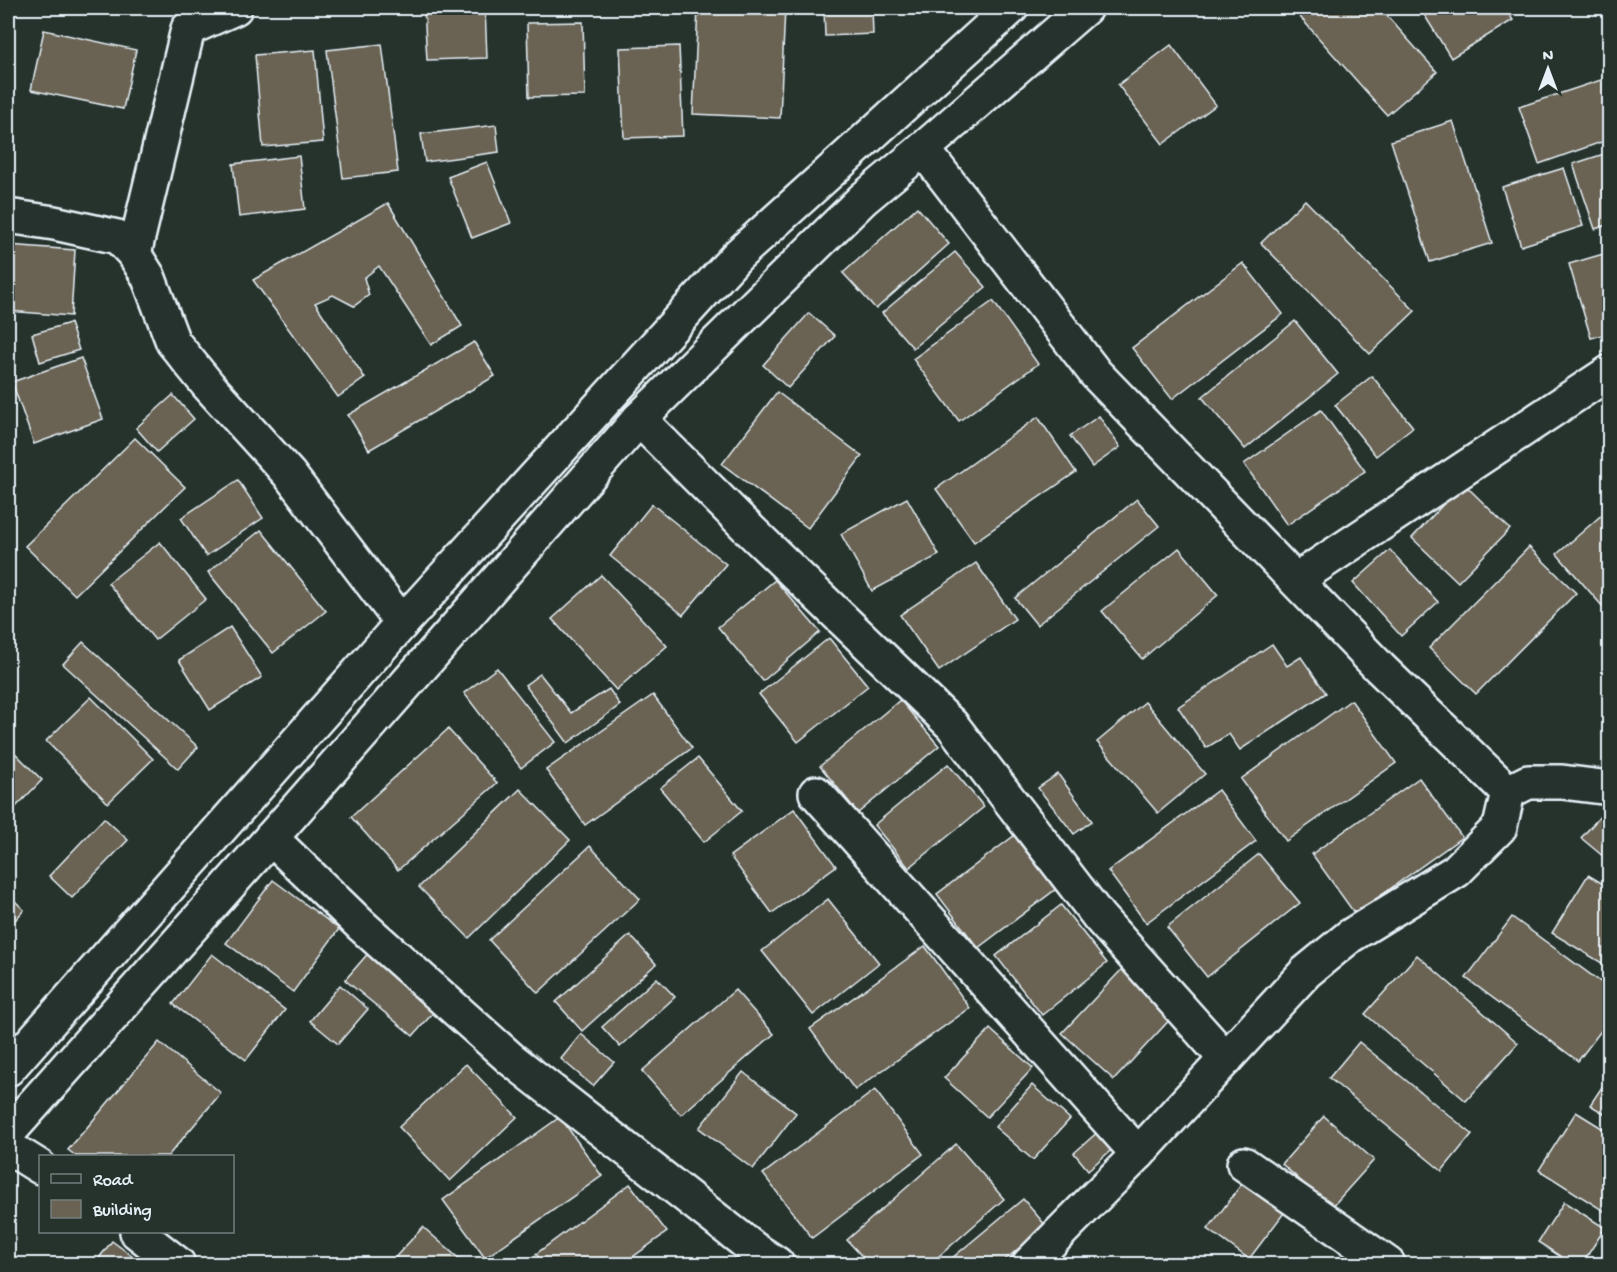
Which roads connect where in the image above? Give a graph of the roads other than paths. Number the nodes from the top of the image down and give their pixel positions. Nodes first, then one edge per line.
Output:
1 (235, 8) edge
2 (1011, 8) edge
3 (1085, 8) edge
4 (923, 149) junction
5 (8, 216) edge
6 (134, 254) junction
7 (1610, 372) edge
8 (639, 419) junction
9 (1296, 580) junction
10 (402, 622) junction
11 (1610, 788) edge
12 (1508, 792) junction
13 (816, 793) dead end
14 (271, 838) junction
15 (1226, 1059) junction
16 (8, 1069) edge
17 (8, 1133) edge
18 (8, 1147) edge
19 (1138, 1154) junction
20 (1244, 1164) dead end
21 (39, 1166) edge
22 (139, 1233) edge
23 (178, 1264) edge
24 (777, 1264) edge
25 (1029, 1264) edge
26 (1388, 1264) edge

1 - 6 street
2 - 10 street
3 - 4 street
4 - 8 street
4 - 9 street
5 - 6 street
6 - 10 street
7 - 9 street
8 - 14 street
8 - 15 street
9 - 12 street
10 - 16 street
11 - 12 street
12 - 15 street
13 - 19 street
14 - 17 street
14 - 24 street
15 - 19 street
18 - 21 street
19 - 25 street
20 - 26 street
22 - 23 street

